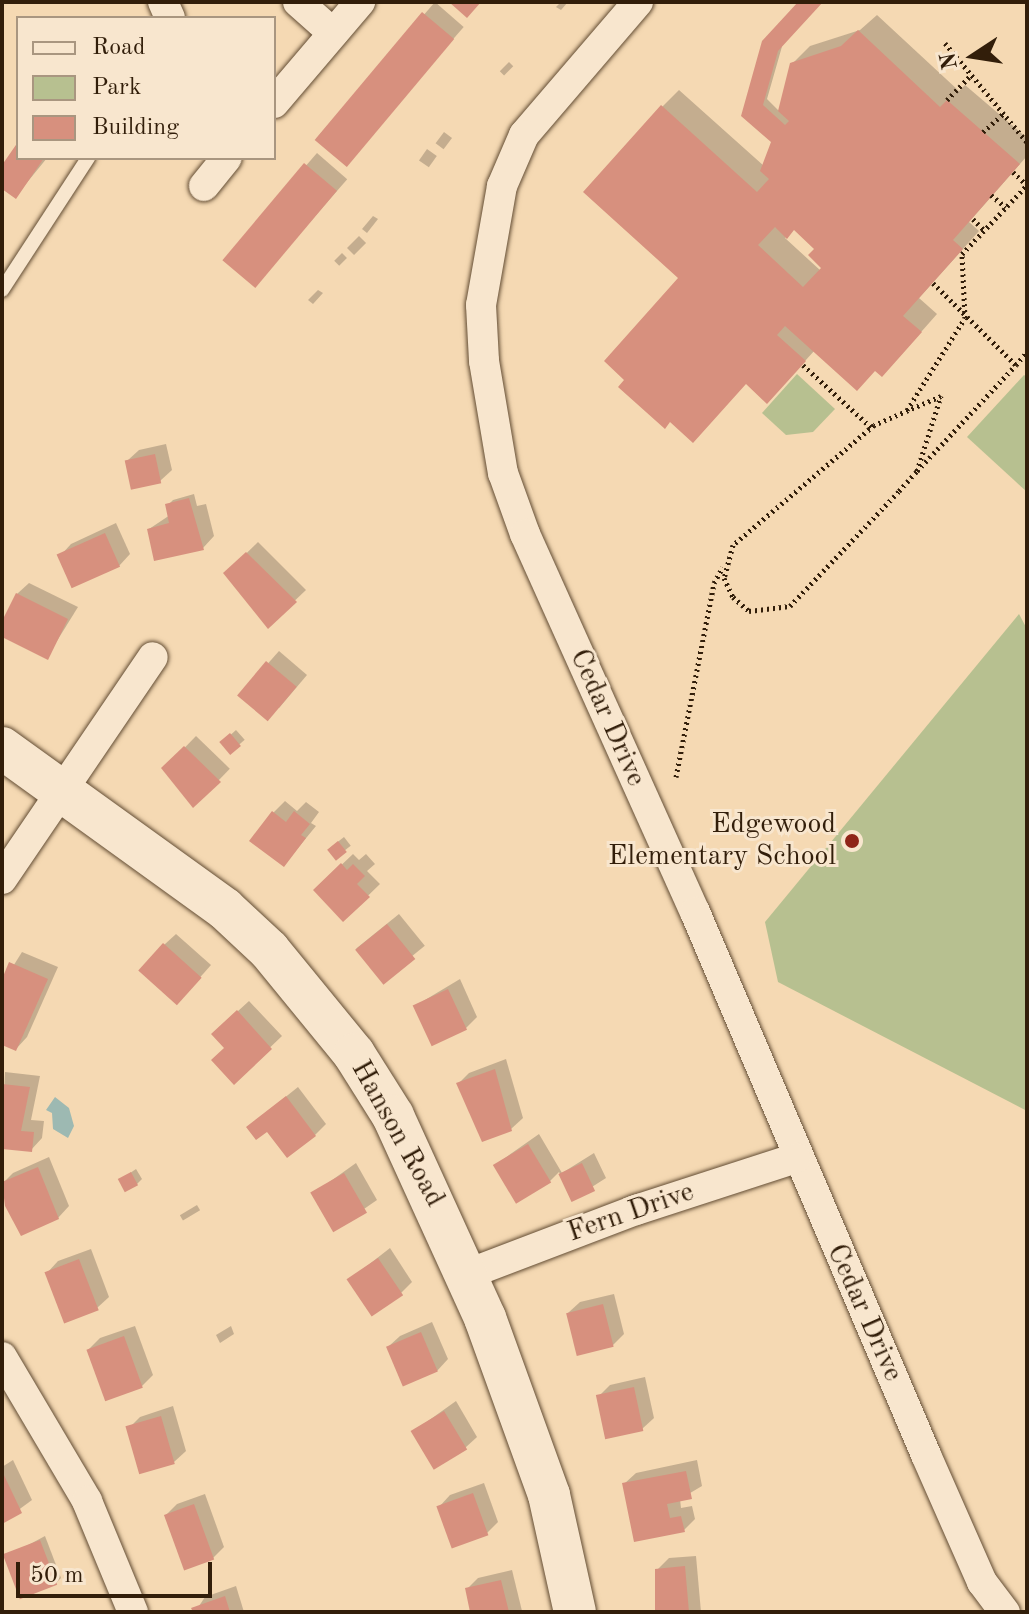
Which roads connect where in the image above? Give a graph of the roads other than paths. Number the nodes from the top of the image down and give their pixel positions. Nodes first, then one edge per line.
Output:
1 (298, 2) edge
2 (360, 2) edge
3 (638, 2) edge
4 (333, 33) junction
5 (276, 101) edge
6 (87, 160) edge
7 (225, 160) edge
8 (204, 186) dead end
9 (2, 290) edge
10 (153, 657) dead end
11 (2, 748) edge
12 (64, 789) junction
13 (2, 879) edge
14 (796, 1158) junction
15 (468, 1274) junction
16 (2, 1357) edge
17 (133, 1612) edge
18 (575, 1612) edge
19 (1005, 1612) edge

1 - 4 street
2 - 4 street
3 - 14 street, Cedar Drive
4 - 5 street
6 - 9 lane
7 - 8 street
10 - 12 street
11 - 12 street, Hanson Road
12 - 13 street
12 - 15 street, Hanson Road
14 - 15 street, Fern Drive
14 - 19 street, Cedar Drive
15 - 18 street, Hanson Road
16 - 17 street

